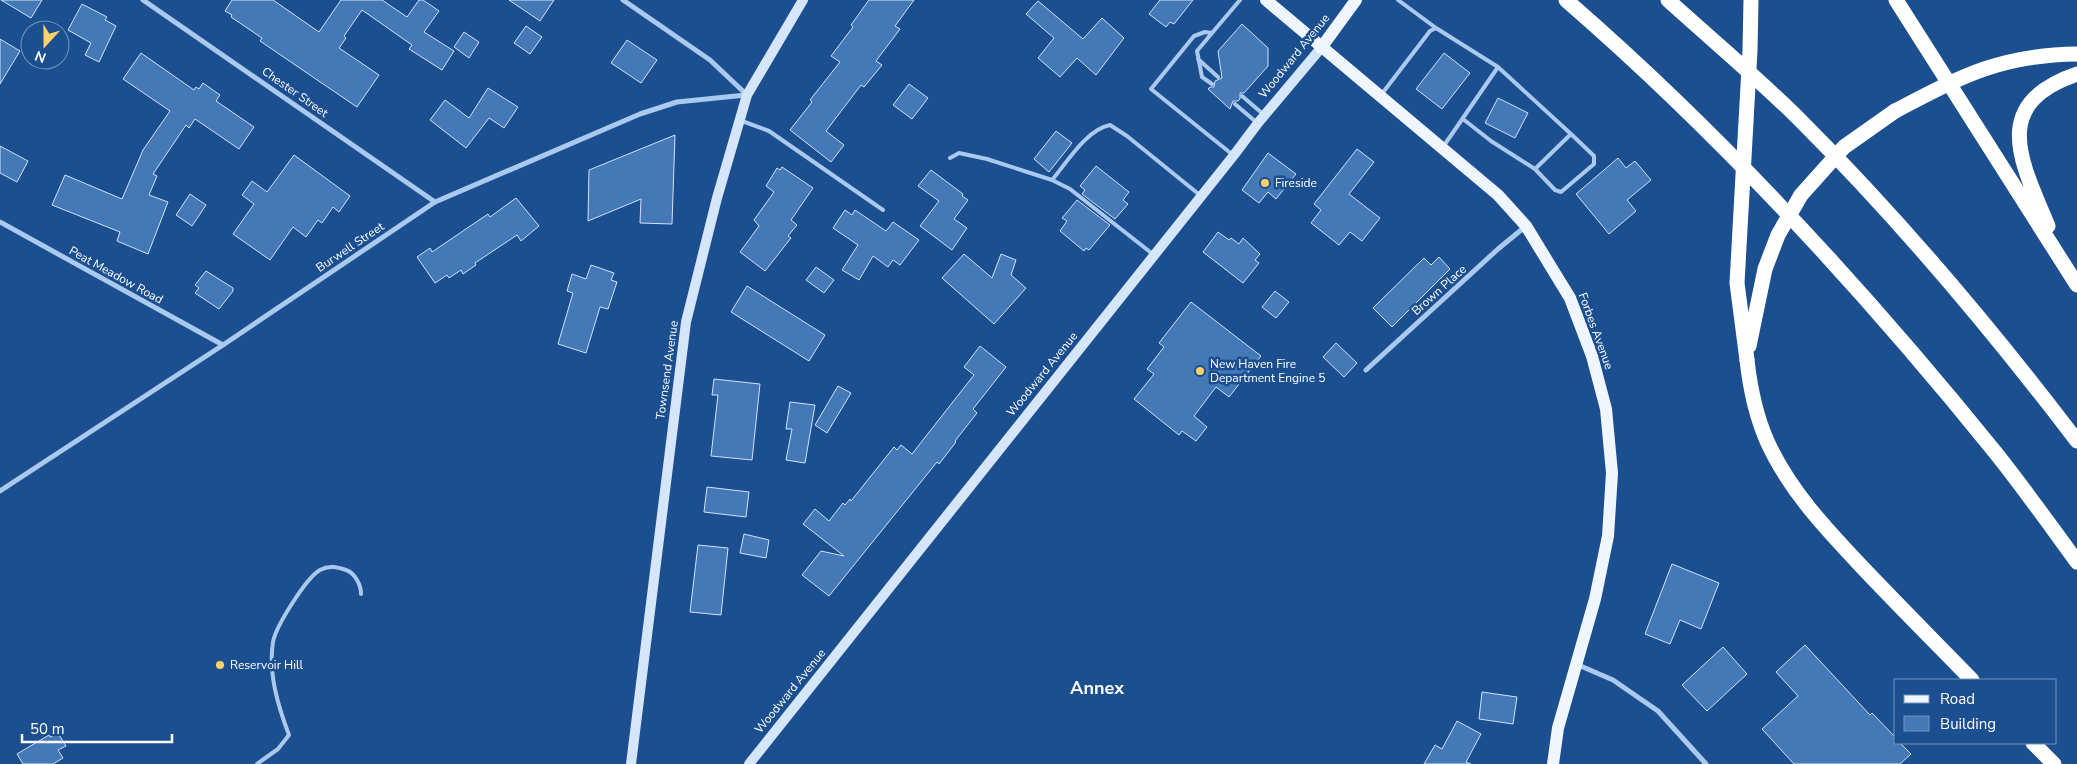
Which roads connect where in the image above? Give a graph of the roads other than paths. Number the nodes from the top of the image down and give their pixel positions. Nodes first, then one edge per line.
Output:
1 (143, 0) edge
2 (623, 0) edge
3 (803, 0) edge
4 (1240, 0) edge
5 (1266, 0) edge
6 (1356, 0) edge
7 (1398, 0) edge
8 (1566, 0) edge
9 (1668, 0) edge
10 (1751, 0) edge
11 (1896, 0) edge
12 (1436, 28) junction
13 (1212, 33) junction
14 (1321, 48) junction
15 (2077, 54) edge
16 (1198, 59) junction
17 (1498, 67) junction
18 (2077, 74) edge
19 (1218, 77) dead end
20 (1949, 83) junction
21 (1212, 84) dead end
22 (747, 95) junction
23 (1242, 96) dead end
24 (1379, 96) junction
25 (1235, 104) dead end
26 (1265, 114) junction
27 (1463, 119) junction
28 (740, 120) junction
29 (1258, 123) junction
30 (1571, 134) junction
31 (1442, 149) junction
32 (1234, 155) junction
33 (950, 158) dead end
34 (1534, 169) junction
35 (1052, 180) junction
36 (1201, 196) junction
37 (435, 202) junction
38 (883, 210) dead end
39 (0, 222) edge
40 (1526, 226) junction
41 (1154, 255) junction
42 (2064, 264) junction
43 (2077, 285) edge
44 (223, 345) junction
45 (1747, 360) junction
46 (1366, 370) dead end
47 (2077, 440) edge
48 (0, 491) edge
49 (2077, 562) edge
50 (361, 594) dead end
51 (1576, 664) junction
52 (1971, 679) edge
53 (2034, 744) edge
54 (257, 764) edge
55 (631, 764) edge
56 (749, 764) edge
57 (1553, 764) edge
58 (1706, 764) edge
59 (2054, 764) edge

1 - 37 street, Chester Street
2 - 22 street
3 - 22 main road, Townsend Avenue
4 - 13 lane
5 - 14 main road, Forbes Avenue
6 - 14 main road, Woodward Avenue
7 - 12 lane
8 - 49 highway
9 - 47 highway
10 - 45 highway, bridge
11 - 20 highway
12 - 17 lane
12 - 24 lane
13 - 16 lane
13 - 32 lane
14 - 24 main road, Forbes Avenue
14 - 26 main road, Woodward Avenue
15 - 20 highway
16 - 19 lane
16 - 21 lane
17 - 27 lane
17 - 30 lane
18 - 42 highway
20 - 42 highway
20 - 45 highway, bridge
22 - 28 main road, Townsend Avenue
22 - 37 street, Burwell Street
23 - 26 lane
24 - 31 main road, Forbes Avenue
25 - 29 lane
26 - 29 main road, Woodward Avenue
27 - 31 lane
27 - 34 lane
28 - 38 lane
28 - 55 main road, Townsend Avenue
29 - 32 main road, Woodward Avenue
30 - 34 lane
30 - 34 lane
31 - 40 main road, Forbes Avenue
32 - 36 main road, Woodward Avenue
33 - 35 lane
35 - 36 lane
35 - 41 lane
36 - 41 main road, Woodward Avenue
37 - 44 street, Burwell Street
39 - 44 street, Peat Meadow Road
40 - 46 street, Brown Place
40 - 51 main road, Forbes Avenue
41 - 56 main road, Woodward Avenue
42 - 43 highway
44 - 48 street, Burwell Street
45 - 52 highway
50 - 54 lane
51 - 57 main road, Forbes Avenue
51 - 58 street
53 - 59 highway

